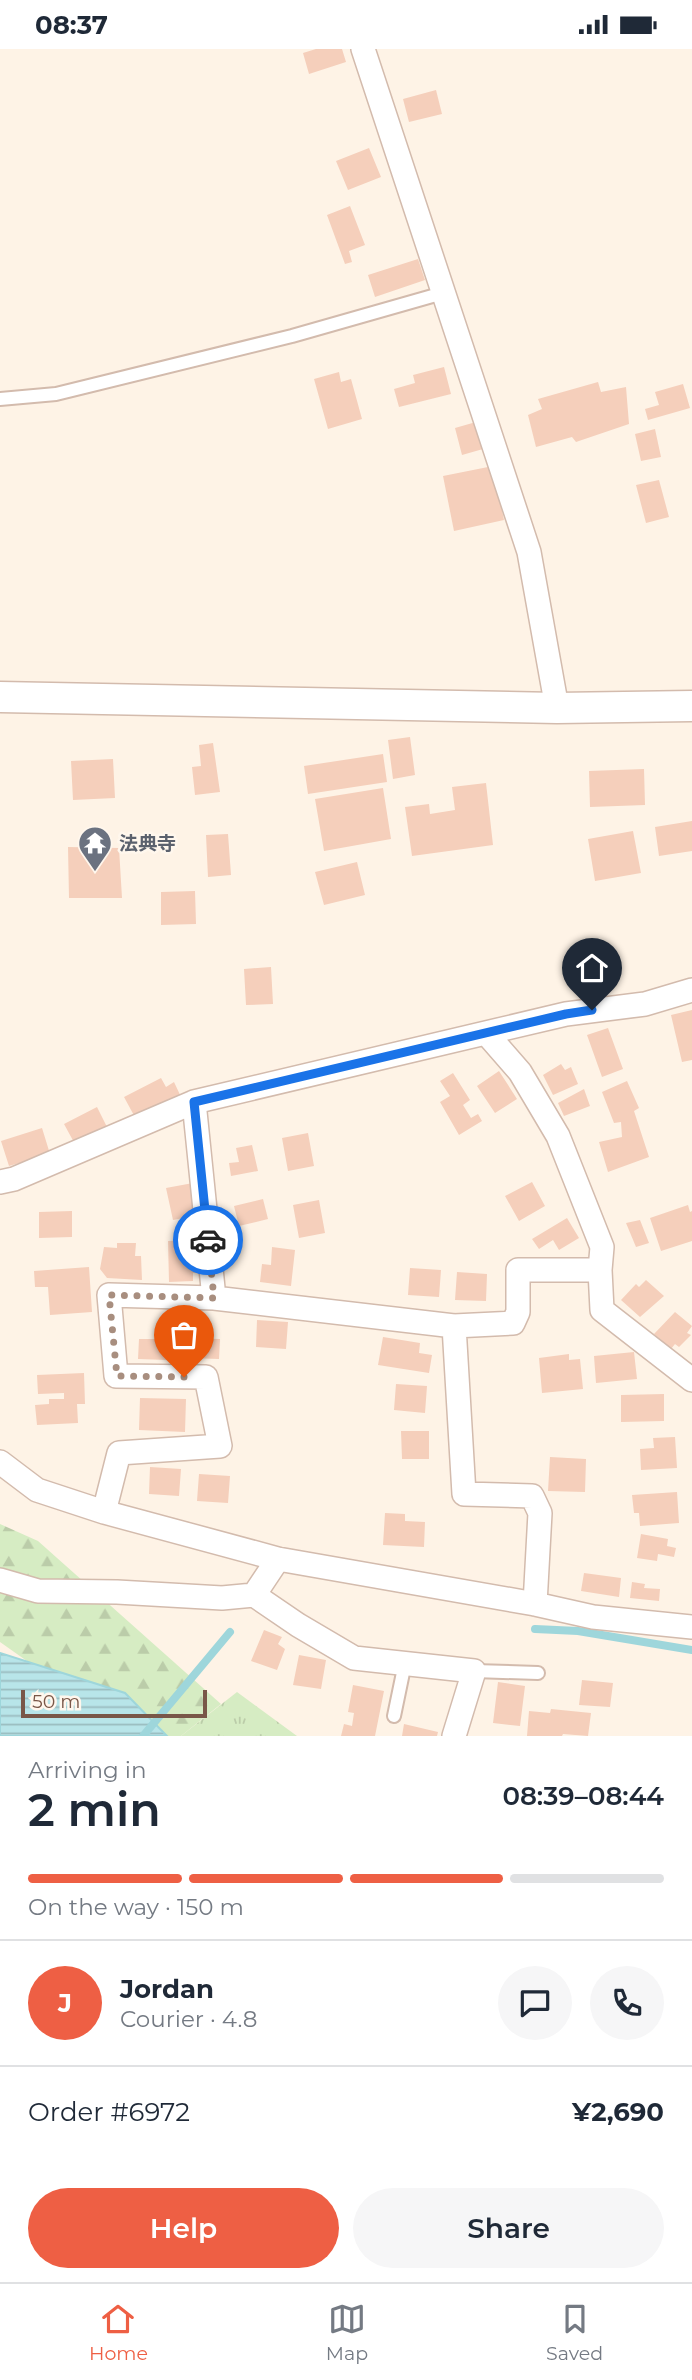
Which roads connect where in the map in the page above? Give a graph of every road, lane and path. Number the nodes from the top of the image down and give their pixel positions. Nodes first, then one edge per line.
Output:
1 (363, 49) edge
2 (443, 293) junction
3 (0, 399) edge
4 (0, 697) edge
5 (692, 706) edge
6 (557, 708) junction
7 (692, 990) edge
8 (486, 1033) junction
9 (194, 1102) junction
10 (0, 1182) edge
11 (600, 1270) junction
12 (214, 1298) junction
13 (454, 1327) junction
14 (692, 1380) edge
15 (0, 1462) edge
16 (104, 1512) junction
17 (278, 1559) junction
18 (0, 1580) edge
19 (254, 1595) junction
20 (535, 1604) junction
21 (692, 1627) edge
22 (405, 1663) junction
23 (474, 1671) junction
24 (538, 1673) dead end
25 (394, 1716) dead end
26 (454, 1736) edge

1 - 2 street
2 - 3 lane
2 - 6 street
4 - 6 street
5 - 6 street
7 - 8 street
8 - 9 street
8 - 11 street
9 - 10 street
9 - 12 street
11 - 13 street
11 - 14 street
12 - 13 street
12 - 16 street
13 - 20 street
15 - 16 street
16 - 17 street
17 - 19 street
17 - 20 street
18 - 19 street
19 - 22 street
20 - 21 street
22 - 23 street
22 - 25 lane
23 - 24 lane
23 - 26 street

